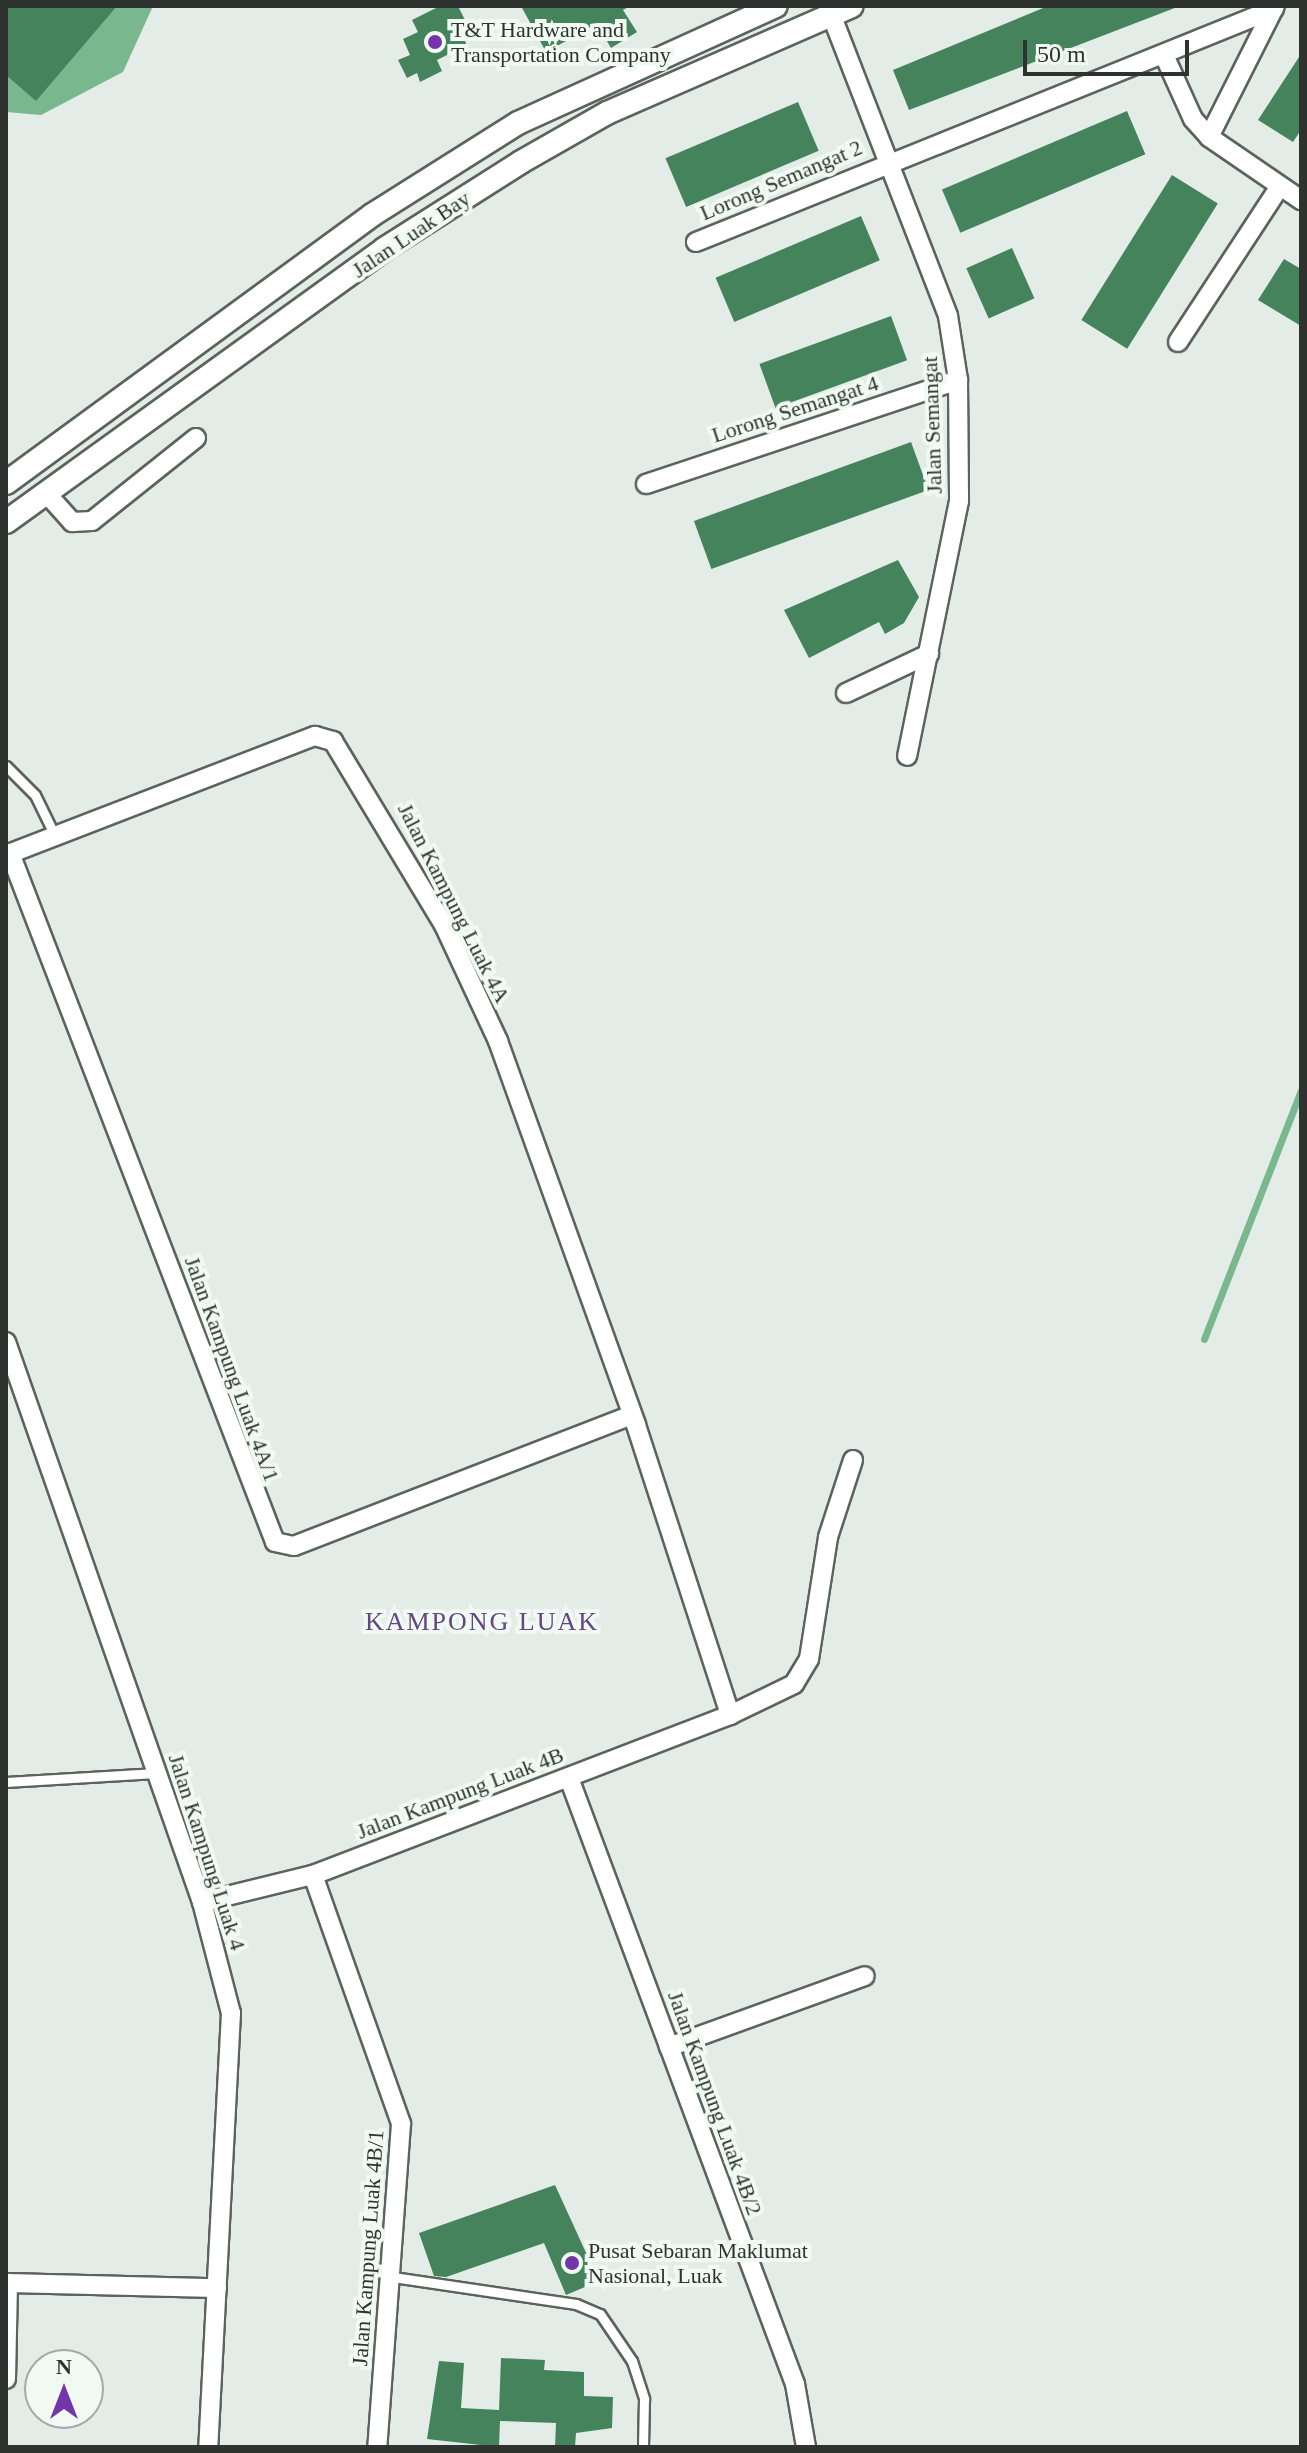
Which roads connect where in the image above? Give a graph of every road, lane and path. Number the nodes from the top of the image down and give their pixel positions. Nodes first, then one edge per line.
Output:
1 (776, 6) edge
2 (1274, 7) edge
3 (841, 10) edge
4 (1164, 55) junction
5 (1209, 137) junction
6 (886, 162) junction
7 (1280, 186) junction
8 (1301, 200) edge
9 (696, 242) dead end
10 (1178, 342) dead end
11 (958, 380) junction
12 (196, 438) dead end
13 (6, 483) edge
14 (646, 484) dead end
15 (47, 494) junction
16 (6, 522) edge
17 (929, 654) junction
18 (846, 693) dead end
19 (907, 756) dead end
20 (6, 766) edge
21 (55, 836) junction
22 (8, 854) edge
23 (6, 1342) edge
24 (634, 1420) junction
25 (853, 1460) dead end
26 (730, 1715) junction
27 (156, 1773) junction
28 (569, 1778) junction
29 (6, 1782) edge
30 (313, 1875) junction
31 (202, 1902) junction
32 (865, 1976) dead end
33 (669, 2047) junction
34 (393, 2277) junction
35 (7, 2283) edge
36 (217, 2288) junction
37 (6, 2379) edge
38 (208, 2447) edge
39 (377, 2447) edge
40 (643, 2447) edge
41 (806, 2447) edge

1 - 13 street, Jalan Luak Bay
2 - 4 street, Lorong Semangat 2
2 - 5 street
3 - 6 street, Jalan Semangat
3 - 15 street, Jalan Luak Bay
4 - 5 street
4 - 6 street, Lorong Semangat 2
5 - 7 street
6 - 9 street, Lorong Semangat 2
6 - 11 street, Jalan Semangat
7 - 8 street
7 - 10 street
11 - 14 street, Lorong Semangat 4
11 - 17 street, Jalan Semangat
12 - 15 street
15 - 16 street, Jalan Luak Bay
17 - 18 street
17 - 19 street, Jalan Semangat
20 - 21 lane
21 - 22 street, Jalan Kampung Luak 4A
21 - 24 street, Jalan Kampung Luak 4A
22 - 24 street, Jalan Kampung Luak 4A/1
23 - 27 street, Jalan Kampung Luak 4
24 - 26 street, Jalan Kampung Luak 4A
25 - 26 street, Jalan Kampung Luak 4B
26 - 28 street, Jalan Kampung Luak 4B
27 - 29 lane
27 - 31 street, Jalan Kampung Luak 4
28 - 30 street, Jalan Kampung Luak 4B
28 - 33 street, Jalan Kampung Luak 4B/2
30 - 31 street, Jalan Kampung Luak 4B
30 - 34 street, Jalan Kampung Luak 4B/1
31 - 36 street, Jalan Kampung Luak 4
32 - 33 street
33 - 41 street, Jalan Kampung Luak 4B/2
34 - 39 street, Jalan Kampung Luak 4B/1
34 - 40 lane
35 - 36 street
35 - 37 street
36 - 38 street, Jalan Kampung Luak 4

